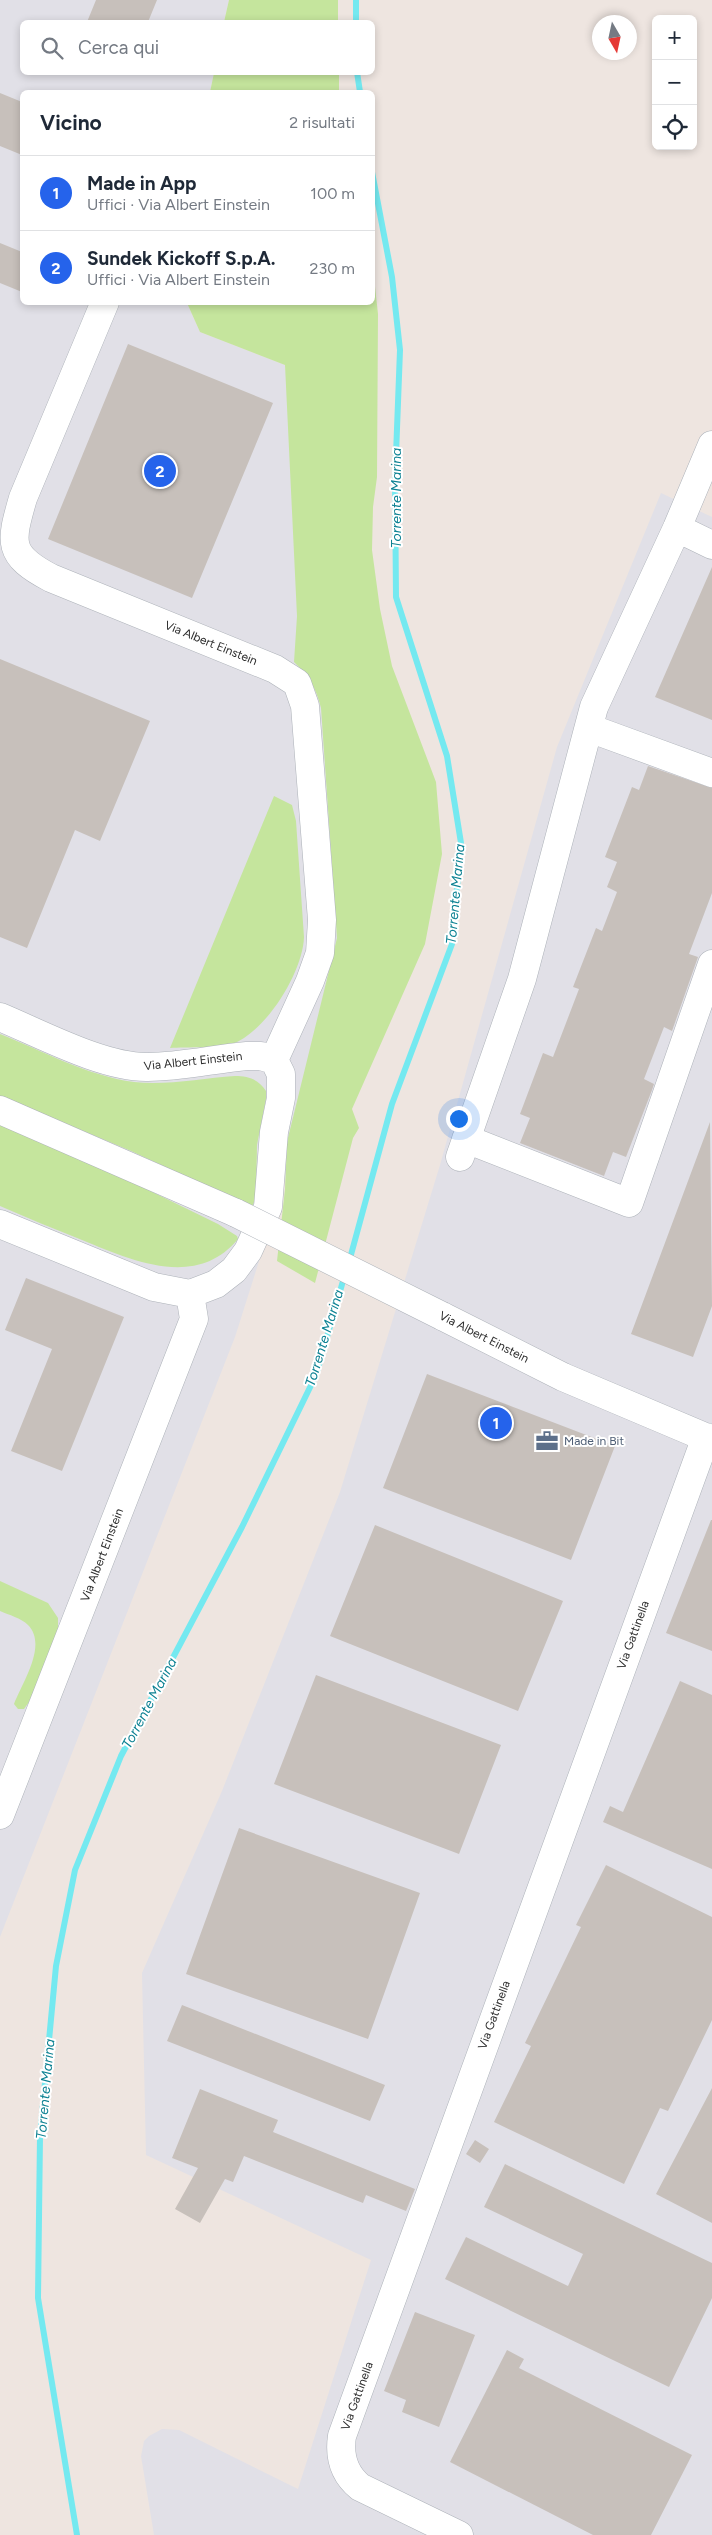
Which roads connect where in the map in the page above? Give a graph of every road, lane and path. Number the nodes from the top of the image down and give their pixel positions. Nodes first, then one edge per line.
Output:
1 (104, 305) edge
2 (712, 445) edge
3 (677, 528) junction
4 (712, 545) edge
5 (589, 728) junction
6 (712, 773) edge
7 (712, 964) edge
8 (0, 1017) edge
9 (274, 1060) junction
10 (0, 1110) edge
11 (0, 1224) edge
12 (190, 1294) junction
13 (709, 1439) edge
14 (0, 1815) edge
15 (459, 2535) edge

1 - 9 street, Via Albert Einstein
2 - 3 street
3 - 4 street
3 - 5 street
5 - 6 street
5 - 7 street
8 - 9 street, Via Albert Einstein
9 - 12 street
10 - 13 street, Via Albert Einstein, bridge
11 - 12 street
12 - 14 street, Via Albert Einstein
13 - 15 street, Via Gattinella

